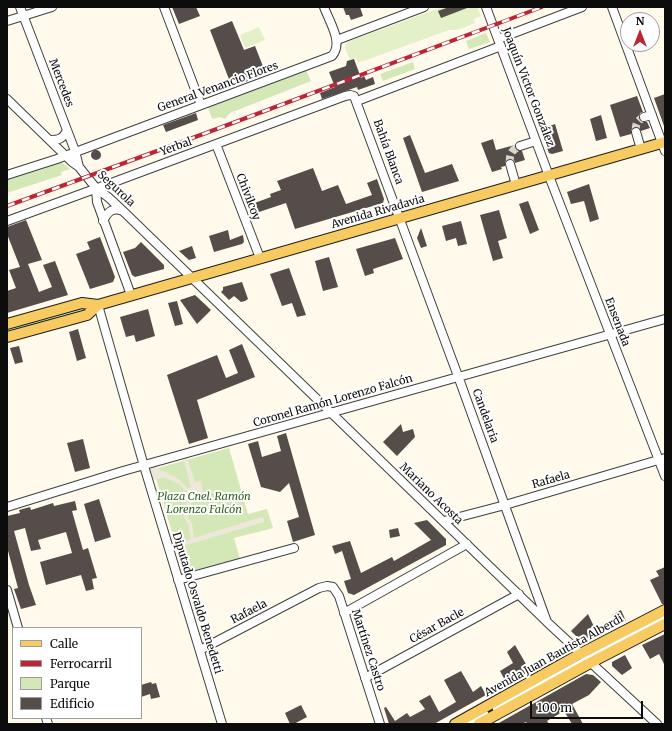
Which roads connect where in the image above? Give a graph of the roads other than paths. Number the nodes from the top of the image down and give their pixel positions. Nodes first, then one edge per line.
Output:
1 (20, 7) edge
2 (52, 7) edge
3 (164, 7) edge
4 (324, 7) edge
5 (424, 7) edge
6 (486, 7) edge
7 (582, 7) edge
8 (612, 7) edge
9 (23, 16) junction
10 (7, 21) edge
11 (337, 40) junction
12 (499, 42) junction
13 (355, 98) junction
14 (7, 99) edge
15 (201, 105) junction
16 (67, 130) junction
17 (636, 132) tunnel mouth
18 (50, 140) junction
19 (536, 141) junction
20 (216, 144) junction
21 (664, 145) edge
22 (520, 146) tunnel mouth
23 (641, 149) junction
24 (75, 151) junction
25 (66, 155) junction
26 (510, 164) tunnel mouth
27 (79, 166) junction
28 (7, 175) edge
29 (549, 176) junction
30 (516, 185) junction
31 (96, 188) junction
32 (123, 211) junction
33 (400, 218) junction
34 (7, 221) edge
35 (103, 221) junction
36 (260, 258) junction
37 (192, 278) junction
38 (131, 295) junction
39 (98, 305) junction
40 (665, 319) edge
41 (7, 324) edge
42 (610, 334) junction
43 (7, 337) edge
44 (458, 376) junction
45 (331, 412) junction
46 (662, 459) edge
47 (144, 466) junction
48 (665, 476) edge
49 (505, 505) junction
50 (7, 506) edge
51 (444, 521) junction
52 (467, 544) junction
53 (294, 548) dead end
54 (178, 580) junction
55 (331, 586) joint
56 (7, 590) edge
57 (519, 594) junction
58 (665, 610) edge
59 (344, 613) junction
60 (665, 618) edge
61 (547, 622) junction
62 (665, 624) edge
63 (18, 627) edge
64 (200, 650) junction
65 (586, 658) junction
66 (365, 678) junction
67 (222, 724) edge
68 (380, 724) edge
69 (455, 724) edge
70 (469, 724) edge
71 (479, 724) edge
72 (657, 724) edge

1 - 9 street, Mercedes
2 - 9 street
3 - 15 street
4 - 11 street
5 - 11 street
6 - 12 street, Joaquín Victor González
7 - 12 street, Yerbal
8 - 21 street
9 - 10 street
9 - 16 street, Mercedes
11 - 15 street, General Venancio Flores
12 - 13 street, Yerbal
12 - 19 street, Joaquín Victor González
13 - 20 street, Yerbal
13 - 33 street, Bahía Blanca
14 - 18 street, Segurola
15 - 24 street, General Venancio Flores
16 - 18 street
16 - 24 street, Mercedes
17 - 23 street
18 - 25 street, Segurola
19 - 22 street
19 - 29 street, Joaquín Victor González
20 - 31 street, Yerbal
20 - 36 street, Chivilcoy
21 - 23 main road, Avenida Rivadavia
23 - 29 main road, Avenida Rivadavia
24 - 25 street, General Venancio Flores
24 - 27 street, Mercedes
25 - 27 street, Segurola
25 - 28 street, General Venancio Flores
26 - 30 street
27 - 31 street, Segurola
29 - 30 main road, Avenida Rivadavia
29 - 42 street, Ensenada
30 - 33 main road, Avenida Rivadavia
31 - 32 street, Segurola
31 - 34 street, Yerbal
31 - 35 street
32 - 35 street
32 - 37 street, Segurola
33 - 36 main road, Avenida Rivadavia
33 - 44 street, Candelaria
35 - 38 street
36 - 37 main road, Avenida Rivadavia
37 - 38 main road, Avenida Rivadavia
37 - 45 street, Mariano Acosta
38 - 39 main road, Avenida Rivadavia
39 - 41 main road, Avenida Rivadavia
39 - 43 main road, Avenida Rivadavia
39 - 47 street, Diputado Osvaldo Benedetti
40 - 42 street, Coronel Ramón Lorenzo Falcón
42 - 44 street, Coronel Ramón Lorenzo Falcón
42 - 46 street, Ensenada
44 - 45 street, Coronel Ramón Lorenzo Falcón
44 - 49 street, Candelaria
45 - 47 street, Coronel Ramón Lorenzo Falcón
45 - 51 street, Mariano Acosta
46 - 48 street, Ensenada
46 - 49 street, Rafaela
47 - 50 street, Coronel Ramón Lorenzo Falcón
47 - 54 street, Diputado Osvaldo Benedetti
49 - 51 street, Rafaela
49 - 61 street, Candelaria
51 - 52 street, Mariano Acosta
52 - 57 street, Mariano Acosta
52 - 59 street
53 - 54 street
54 - 64 street, Diputado Osvaldo Benedetti
55 - 59 street, Martínez Castro
55 - 64 street, Rafaela
56 - 63 street
57 - 61 street, Mariano Acosta
57 - 66 street, César Bacle
58 - 65 main road, Avenida Juan Bautista Alberdi
59 - 66 street, Martínez Castro
60 - 65 street
61 - 65 street, Mariano Acosta
62 - 65 main road, Avenida Juan Bautista Alberdi
64 - 67 street, Diputado Osvaldo Benedetti
65 - 69 main road, Avenida Juan Bautista Alberdi
65 - 70 street
65 - 71 main road, Avenida Juan Bautista Alberdi
65 - 72 street, Mariano Acosta
66 - 68 street, Martínez Castro

